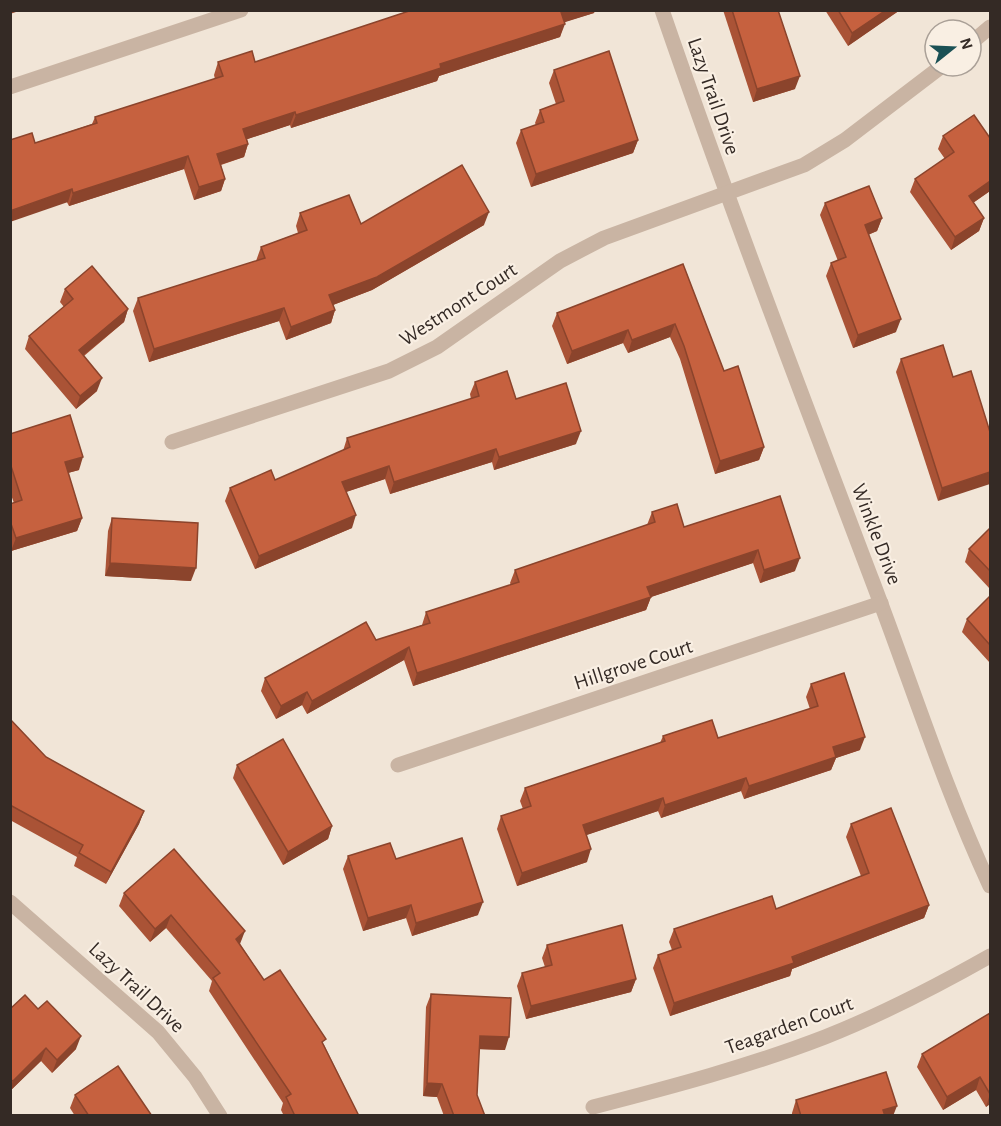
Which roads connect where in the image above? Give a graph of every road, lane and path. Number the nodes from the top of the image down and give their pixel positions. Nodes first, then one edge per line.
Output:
1 (241, 10) edge
2 (662, 10) edge
3 (926, 78) edge
4 (10, 87) edge
5 (726, 195) junction
6 (172, 442) dead end
7 (881, 603) junction
8 (398, 765) dead end
9 (990, 886) edge
10 (10, 902) edge
11 (990, 956) edge
12 (592, 1107) dead end
13 (220, 1116) edge

1 - 4 street
2 - 5 street, Lazy Trail Drive
3 - 5 street, Westmont Court
5 - 6 street, Westmont Court
5 - 7 street, Winkle Drive
7 - 8 street, Hillgrove Court
7 - 9 street, Winkle Drive
10 - 13 street, Lazy Trail Drive
11 - 12 street, Teagarden Court

